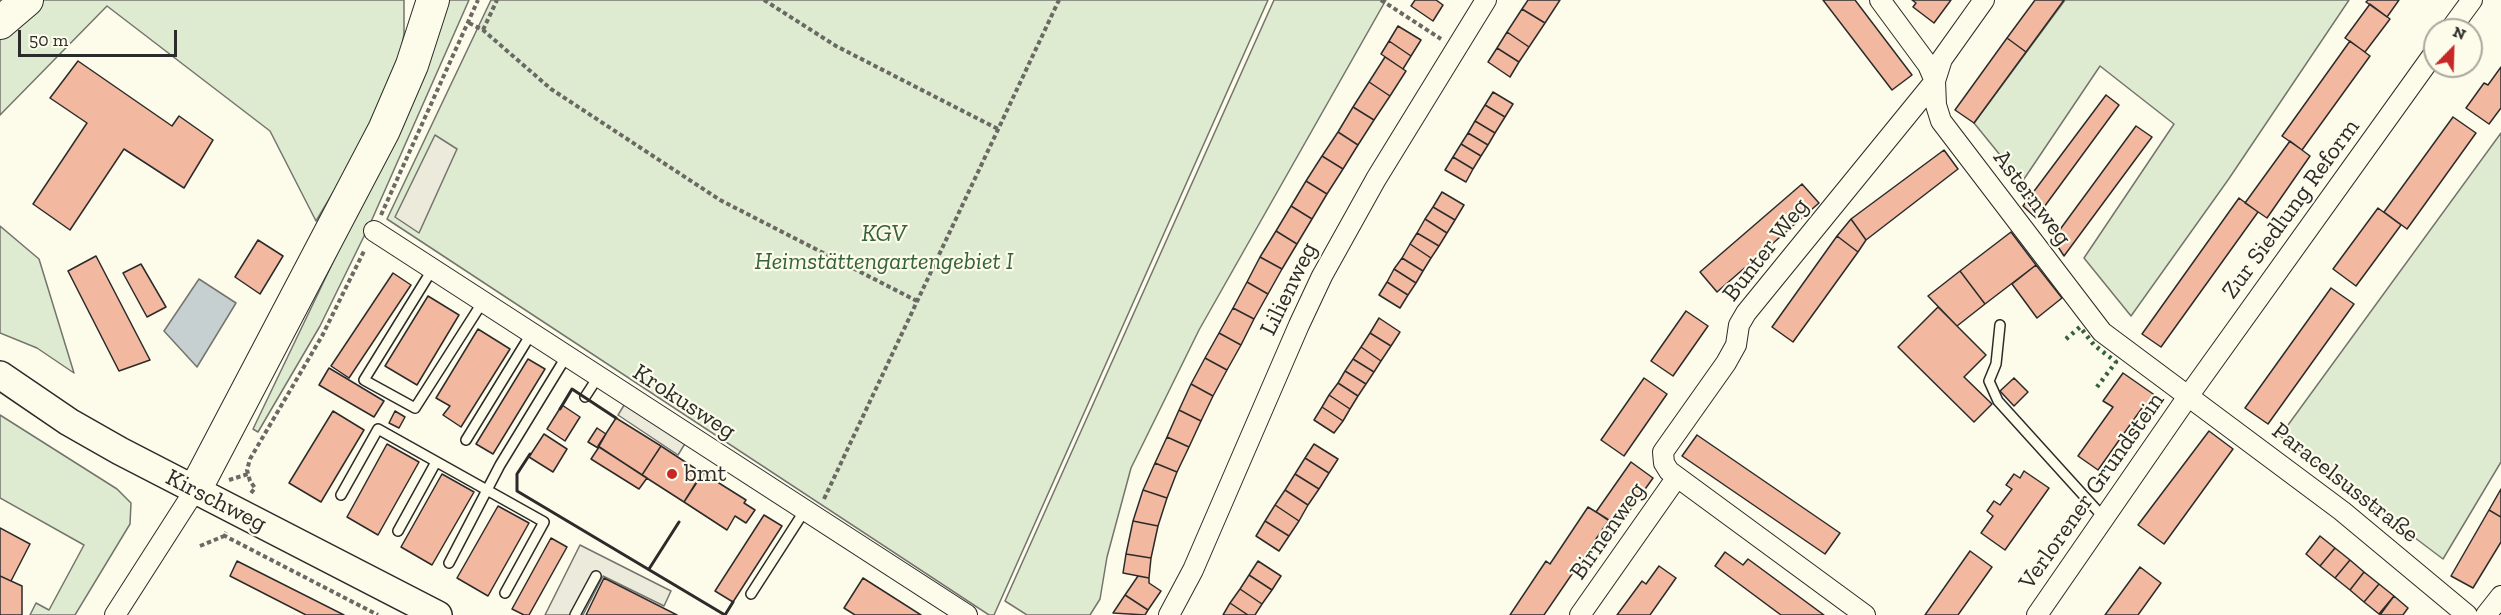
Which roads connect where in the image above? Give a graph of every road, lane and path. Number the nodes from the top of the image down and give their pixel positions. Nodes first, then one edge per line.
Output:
1 (27, 0) edge
2 (417, 0) edge
3 (433, 0) edge
4 (497, 0) edge
5 (764, 0) edge
6 (1059, 0) edge
7 (1381, 0) edge
8 (1486, 0) edge
9 (1880, 0) edge
10 (1984, 0) edge
11 (2472, 0) edge
12 (2459, 18) edge
13 (0, 23) edge
14 (469, 23) dead end
15 (483, 30) junction
16 (1455, 48) junction
17 (412, 65) junction
18 (2423, 69) edge
19 (1935, 81) junction
20 (998, 129) junction
21 (374, 231) dead end
22 (432, 270) junction
23 (917, 301) junction
24 (482, 303) junction
25 (2000, 325) dead end
26 (531, 334) junction
27 (566, 357) junction
28 (0, 375) edge
29 (598, 377) junction
30 (2188, 395) junction
31 (585, 398) dead end
32 (466, 440) dead end
33 (248, 462) dead end
34 (436, 462) junction
35 (1677, 477) junction
36 (195, 490) junction
37 (488, 491) junction
38 (251, 493) dead end
39 (341, 495) dead end
40 (824, 500) dead end
41 (805, 510) junction
42 (2104, 518) junction
43 (398, 531) dead end
44 (200, 546) dead end
45 (448, 563) dead end
46 (596, 576) dead end
47 (506, 593) dead end
48 (751, 594) dead end
49 (2501, 596) edge
50 (115, 615) edge
51 (378, 615) edge
52 (438, 615) edge
53 (575, 615) edge
54 (967, 615) edge
55 (1169, 615) edge
56 (1580, 615) edge
57 (1865, 615) edge
58 (2037, 615) edge
59 (2467, 615) edge
60 (2486, 615) edge

1 - 13 highway
2 - 17 highway
3 - 17 highway
4 - 15 path
5 - 20 path
6 - 20 path
7 - 16 path
8 - 16 street, Lilienweg
9 - 19 street, Asternweg
10 - 19 street
11 - 12 street
14 - 15 path
15 - 23 path
16 - 55 street, Lilienweg
17 - 36 highway
18 - 30 street, Zur Siedlung Reform
19 - 30 street, Asternweg
19 - 35 street, Bunter Weg
20 - 23 path
21 - 22 street, Krokusweg
22 - 24 street, Krokusweg
22 - 24 lane
23 - 40 path
24 - 26 street, Krokusweg
25 - 42 lane
26 - 27 street, Krokusweg
26 - 32 lane
27 - 29 street, Krokusweg
27 - 37 lane
28 - 36 main road, Kirschweg
29 - 31 lane
29 - 41 street, Krokusweg
30 - 42 street, Verlorener Grundstein
30 - 59 street, Paracelsusstraße
33 - 38 path
34 - 37 lane
34 - 39 lane
34 - 43 lane
35 - 56 street, Birnenweg
35 - 57 street, Bunter Weg
36 - 50 street
36 - 52 main road, Kirschweg
37 - 45 lane
37 - 47 lane
41 - 48 lane
41 - 54 street, Krokusweg
42 - 58 street, Verlorener Grundstein
44 - 51 path, Kirschweg
46 - 53 lane
49 - 60 street

